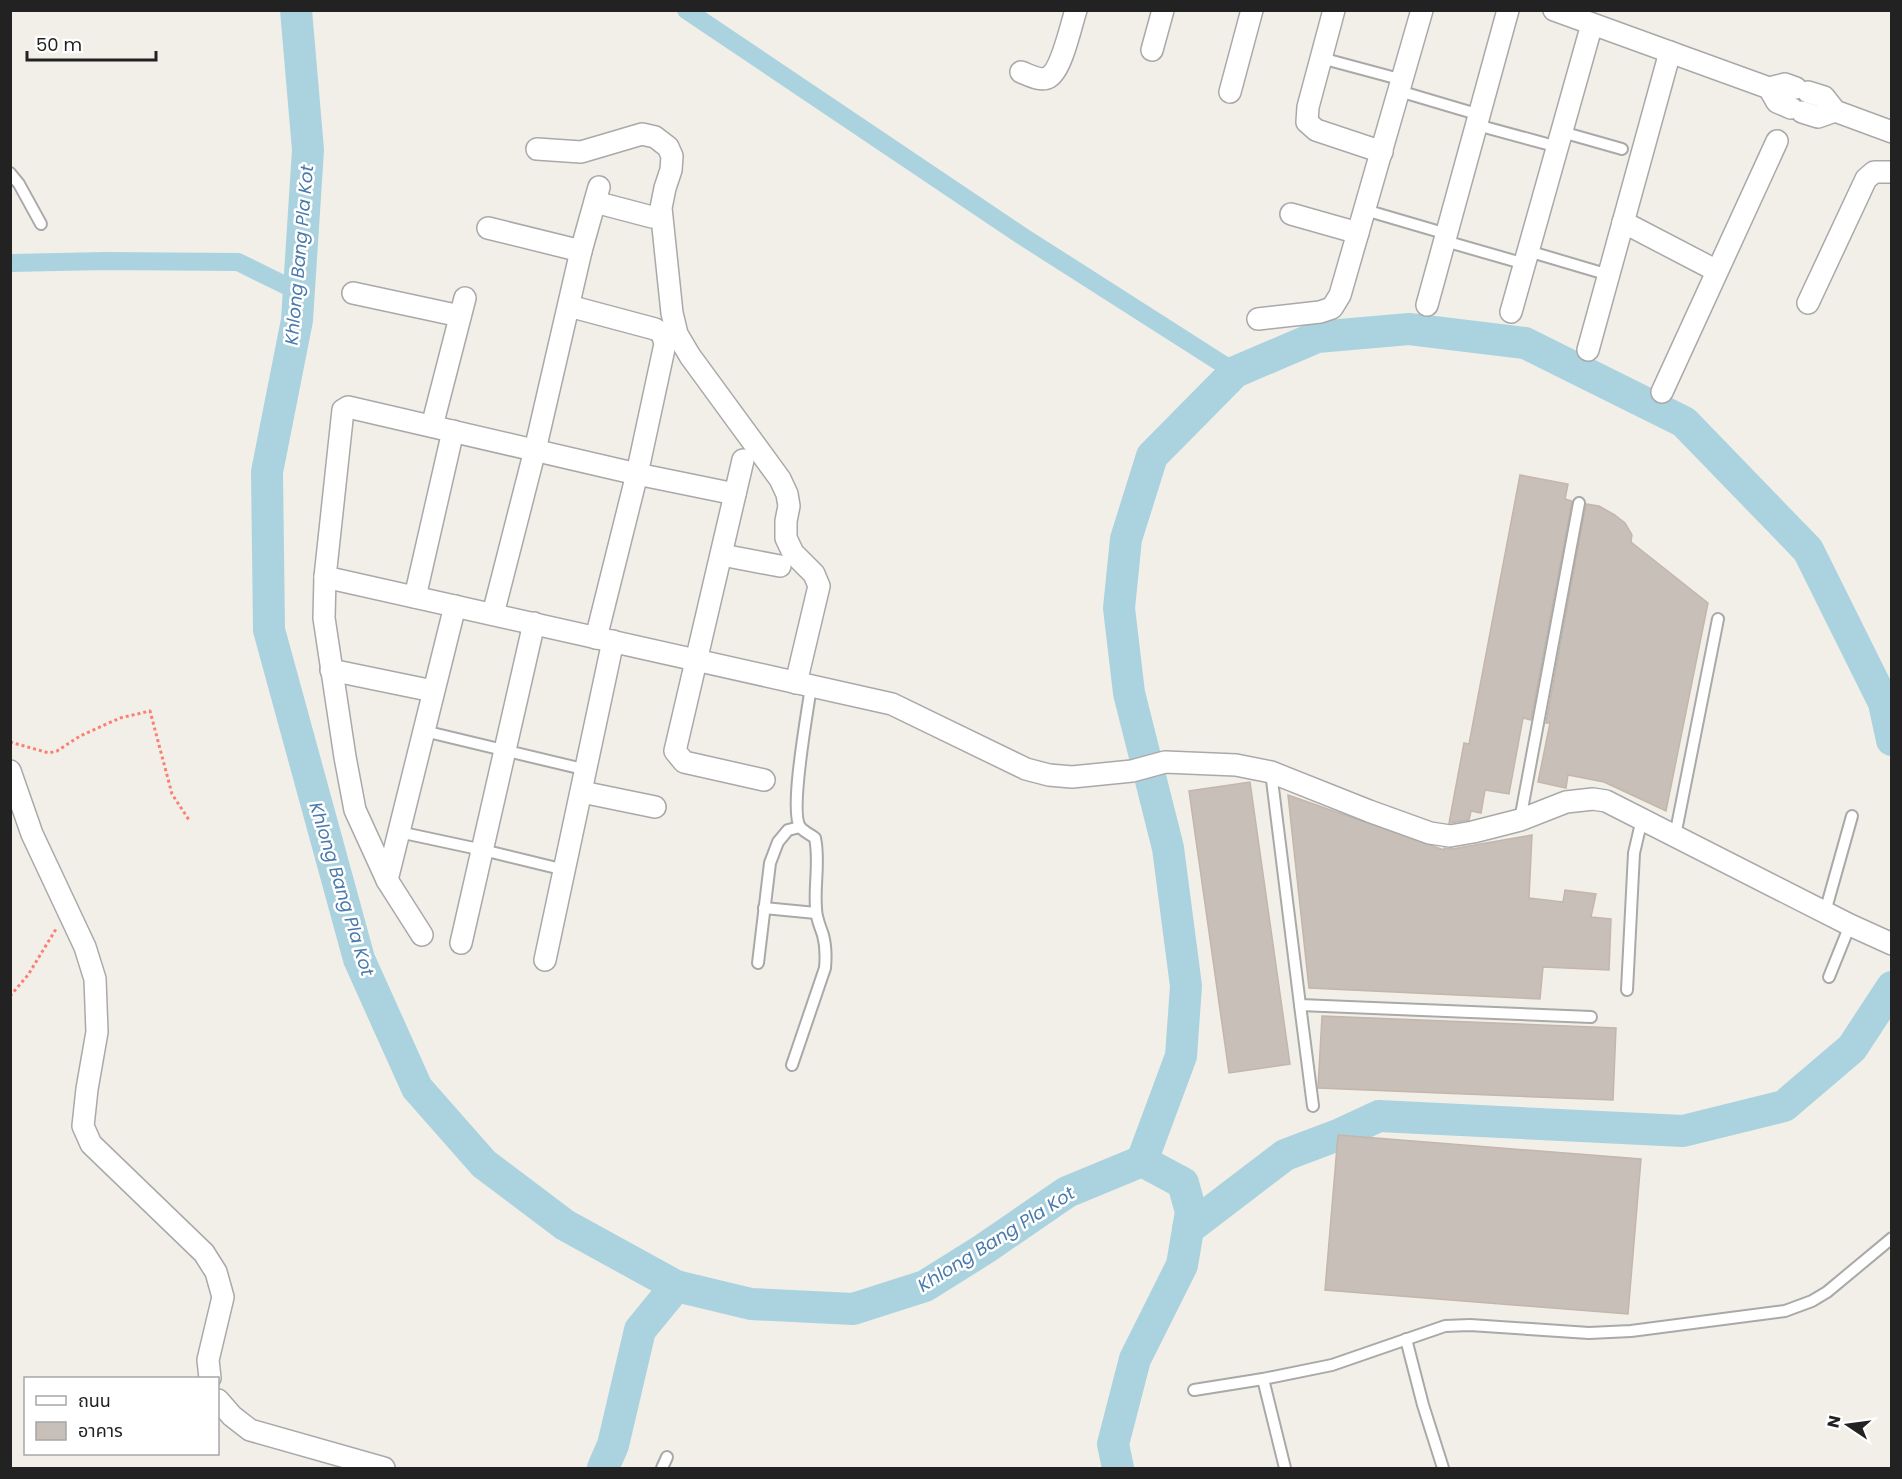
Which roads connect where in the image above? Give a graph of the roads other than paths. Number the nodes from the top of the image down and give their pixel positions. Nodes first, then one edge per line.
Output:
1 (1076, 10) edge
2 (1163, 10) edge
3 (1252, 10) edge
4 (1334, 10) edge
5 (1422, 10) edge
6 (1508, 10) edge
7 (1554, 10) edge
8 (1592, 24) junction
9 (1152, 50) dead end
10 (1670, 52) junction
11 (1321, 58) junction
12 (1021, 72) dead end
13 (1401, 86) junction
14 (1230, 92) dead end
15 (1478, 120) junction
16 (1892, 132) edge
17 (1560, 140) junction
18 (1777, 141) dead end
19 (537, 149) dead end
20 (1622, 149) dead end
21 (1382, 152) junction
22 (1892, 172) edge
23 (10, 173) edge
24 (1365, 210) junction
25 (1291, 214) dead end
26 (652, 217) dead end
27 (1623, 222) junction
28 (41, 224) dead end
29 (488, 228) dead end
30 (1359, 233) junction
31 (1446, 237) junction
32 (581, 251) junction
33 (1527, 258) junction
34 (1717, 271) junction
35 (1609, 275) junction
36 (353, 293) dead end
37 (1808, 303) dead end
38 (569, 306) junction
39 (1427, 306) dead end
40 (1511, 312) dead end
41 (1258, 320) dead end
42 (1588, 350) dead end
43 (1662, 392) dead end
44 (443, 428) junction
45 (535, 450) junction
46 (743, 460) dead end
47 (637, 474) junction
48 (735, 494) junction
49 (1579, 503) dead end
50 (722, 555) junction
51 (780, 566) dead end
52 (325, 577) junction
53 (415, 597) junction
54 (455, 606) junction
55 (493, 614) junction
56 (1718, 619) dead end
57 (534, 624) junction
58 (605, 640) junction
59 (697, 661) junction
60 (332, 670) junction
61 (803, 684) junction
62 (433, 691) junction
63 (424, 731) junction
64 (505, 750) junction
65 (586, 770) junction
66 (11, 772) edge
67 (1271, 772) junction
68 (764, 780) dead end
69 (582, 792) junction
70 (655, 807) dead end
71 (1852, 816) dead end
72 (1642, 819) junction
73 (1520, 820) junction
74 (800, 827) junction
75 (399, 832) junction
76 (1675, 836) junction
77 (483, 850) junction
78 (565, 870) junction
79 (387, 880) junction
80 (764, 908) junction
81 (1825, 912) junction
82 (816, 913) junction
83 (1850, 925) junction
84 (422, 935) dead end
85 (461, 943) dead end
86 (1891, 944) edge
87 (545, 960) dead end
88 (758, 963) dead end
89 (1829, 978) dead end
90 (1627, 990) dead end
91 (1300, 1005) junction
92 (1591, 1017) dead end
93 (792, 1065) dead end
94 (1313, 1106) dead end
95 (1892, 1238) edge
96 (1406, 1339) junction
97 (210, 1377) edge
98 (1263, 1378) junction
99 (1194, 1389) dead end
100 (219, 1401) edge
101 (667, 1457) dead end
102 (384, 1468) edge
103 (662, 1468) edge
104 (1285, 1468) edge
105 (1443, 1468) edge

1 - 12 street
2 - 9 street
3 - 14 street
4 - 11 street
5 - 13 street
6 - 15 street
7 - 8 street
8 - 10 street
8 - 17 street
10 - 16 street
10 - 27 street
11 - 13 lane
11 - 21 street
13 - 15 lane
13 - 21 street
15 - 17 lane
15 - 31 street
17 - 20 lane
17 - 33 street
18 - 34 street
19 - 61 street
21 - 24 street
22 - 37 street
23 - 28 lane
24 - 30 street
24 - 31 lane
25 - 30 street
26 - 32 street
27 - 34 street
27 - 35 street
29 - 32 street
30 - 41 street
31 - 33 lane
31 - 39 street
32 - 38 street
33 - 35 lane
33 - 40 street
34 - 43 street
35 - 42 street
36 - 44 street
38 - 45 street
38 - 47 street
44 - 45 street
44 - 52 street
44 - 53 street
45 - 47 street
45 - 55 street
46 - 48 street
47 - 48 street
47 - 58 street
48 - 50 street
49 - 73 lane
50 - 51 street
50 - 59 street
52 - 53 street
52 - 60 street
53 - 54 street
54 - 55 street
54 - 62 street
55 - 57 street
56 - 76 lane
57 - 58 street
57 - 64 street
58 - 59 street
58 - 65 street
59 - 61 street
59 - 68 street
60 - 62 street
60 - 79 street
61 - 67 street
61 - 74 lane
62 - 63 street
63 - 64 lane
63 - 75 street
64 - 65 lane
64 - 77 street
65 - 69 street
66 - 97 street
67 - 73 street
67 - 91 lane
69 - 70 street
69 - 78 street
71 - 81 lane
72 - 73 street
72 - 76 street
72 - 90 lane
74 - 80 lane
74 - 82 lane
75 - 77 lane
75 - 79 street
76 - 81 street
77 - 78 lane
77 - 85 street
78 - 87 street
79 - 84 street
80 - 82 lane
80 - 88 lane
81 - 83 street
82 - 93 lane
83 - 86 street
83 - 89 lane
91 - 92 lane
91 - 94 lane
95 - 96 lane
96 - 98 lane
96 - 105 lane
98 - 99 lane
98 - 104 lane
100 - 102 street
101 - 103 lane

